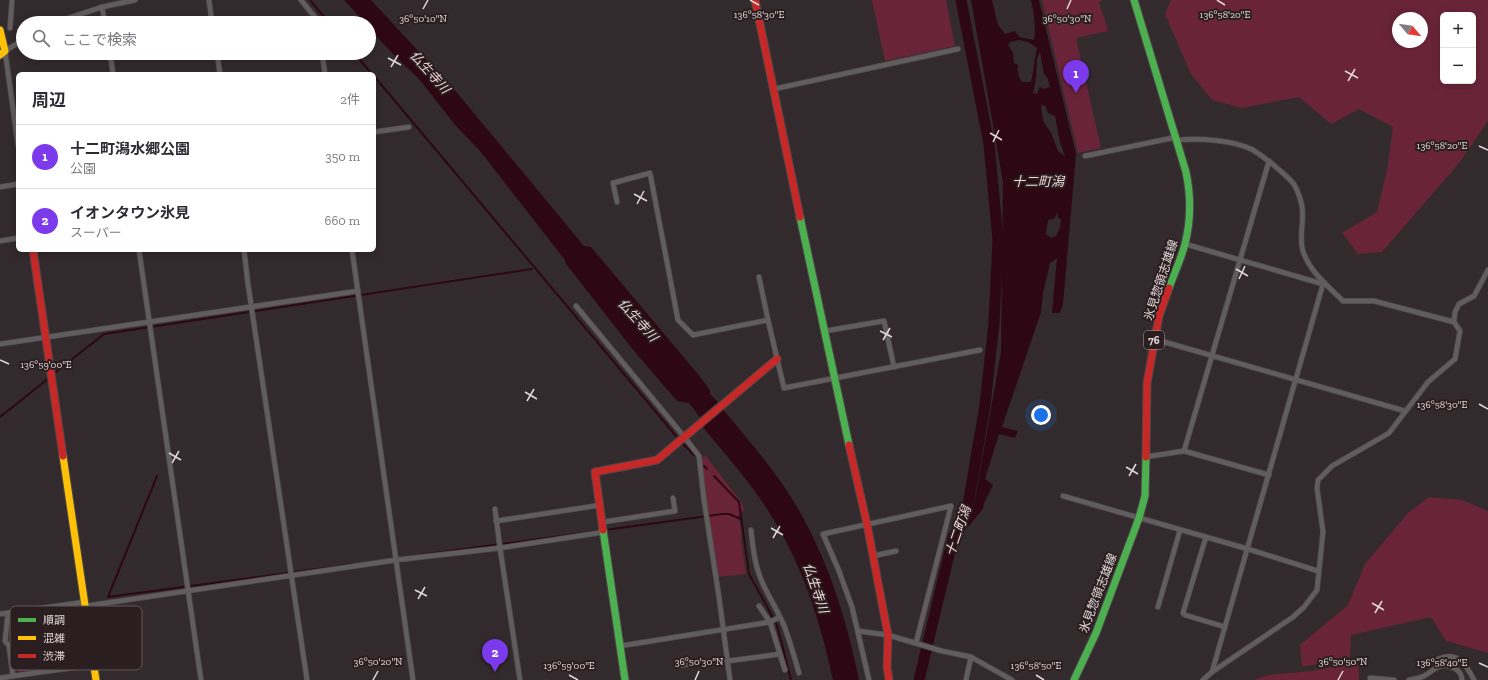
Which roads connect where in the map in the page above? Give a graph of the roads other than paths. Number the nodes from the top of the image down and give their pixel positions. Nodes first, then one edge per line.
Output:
1 (12, 0) edge
2 (135, 0) edge
3 (209, 0) edge
4 (301, 0) edge
5 (755, 0) edge
6 (1134, 0) edge
7 (102, 7) junction
8 (75, 16) edge
9 (104, 16) edge
10 (211, 16) edge
11 (314, 16) edge
12 (10, 28) dead end
13 (0, 30) edge
14 (16, 44) edge
15 (958, 49) dead end
16 (2, 53) edge
17 (111, 60) edge
18 (218, 60) edge
19 (323, 60) edge
20 (113, 72) edge
21 (220, 72) edge
22 (325, 72) edge
23 (774, 89) junction
24 (409, 127) dead end
25 (376, 132) edge
26 (16, 134) edge
27 (1177, 138) junction
28 (1085, 156) dead end
29 (1269, 161) junction
30 (16, 184) edge
31 (0, 187) edge
32 (617, 202) dead end
33 (16, 238) edge
34 (0, 241) edge
35 (1185, 244) junction
36 (33, 252) edge
37 (139, 252) edge
38 (244, 252) edge
39 (352, 252) edge
40 (1240, 260) junction
41 (1488, 270) edge
42 (759, 277) dead end
43 (1324, 284) junction
44 (358, 291) junction
45 (576, 306) dead end
46 (252, 307) junction
47 (768, 320) junction
48 (150, 322) junction
49 (1454, 322) junction
50 (825, 331) junction
51 (47, 337) junction
52 (1154, 339) junction
53 (0, 344) edge
54 (980, 350) dead end
55 (1212, 355) junction
56 (777, 359) junction
57 (894, 367) junction
58 (834, 378) junction
59 (1297, 379) junction
60 (1405, 411) junction
61 (681, 432) dead end
62 (686, 439) dead end
63 (1184, 451) junction
64 (1145, 457) junction
65 (1269, 476) junction
66 (1063, 496) dead end
67 (673, 498) dead end
68 (601, 505) junction
69 (495, 509) dead end
70 (1139, 518) junction
71 (496, 521) junction
72 (603, 522) junction
73 (867, 524) junction
74 (751, 530) dead end
75 (1180, 530) junction
76 (605, 532) junction
77 (1206, 537) junction
78 (500, 548) junction
79 (1248, 549) junction
80 (896, 551) dead end
81 (873, 556) junction
82 (396, 560) junction
83 (1318, 571) junction
84 (292, 575) junction
85 (188, 590) junction
86 (85, 604) junction
87 (66, 606) edge
88 (759, 606) dead end
89 (1158, 607) dead end
90 (8, 613) joint
91 (0, 614) edge
92 (780, 617) junction
93 (770, 622) junction
94 (1225, 627) junction
95 (723, 629) junction
96 (858, 631) junction
97 (888, 635) junction
98 (916, 643) junction
99 (620, 646) junction
100 (10, 654) edge
101 (780, 654) junction
102 (971, 657) junction
103 (727, 660) junction
104 (682, 665) dead end
105 (1440, 666) junction
106 (12, 670) edge
107 (56, 670) edge
108 (95, 670) edge
109 (785, 670) dead end
110 (41, 672) joint
111 (1212, 672) junction
112 (798, 673) dead end
113 (13, 676) junction
114 (0, 678) edge
115 (1370, 678) dead end
116 (96, 680) edge
117 (201, 680) edge
118 (307, 680) edge
119 (413, 680) edge
120 (520, 680) edge
121 (625, 680) edge
122 (730, 680) edge
123 (870, 680) edge
124 (889, 680) edge
125 (966, 680) edge
126 (1012, 680) edge
127 (1074, 680) edge
128 (1203, 680) edge
129 (1394, 680) edge
130 (1409, 680) edge
131 (1462, 680) edge
132 (1474, 680) edge

1 - 12 street
2 - 7 street
3 - 10 street
4 - 11 street
5 - 23 street
6 - 27 street, 氷見惣領志雄線 / 76
7 - 8 street
7 - 9 street
13 - 16 street
14 - 16 street
15 - 23 street
16 - 26 street
17 - 20 street
18 - 21 street
19 - 22 street
23 - 50 street
24 - 25 street
27 - 28 street
27 - 29 street
27 - 35 street, 氷見惣領志雄線 / 76
29 - 40 street
29 - 43 street
30 - 31 street
32 - 47 street
33 - 34 street
35 - 40 street
35 - 52 street, 氷見惣領志雄線 / 76
36 - 51 street
37 - 48 street
38 - 46 street
39 - 44 street
40 - 43 street
40 - 55 street
41 - 49 street
42 - 47 street
43 - 49 street
43 - 59 street
44 - 46 street
44 - 82 street
45 - 61 street
46 - 48 street
46 - 84 street
47 - 56 street
48 - 51 street
48 - 85 street
49 - 60 street
50 - 57 street
50 - 58 street
51 - 53 street
51 - 86 street
52 - 55 street
52 - 64 street, 氷見惣領志雄線 / 76
54 - 57 street
55 - 59 street
55 - 63 street
56 - 58 street
56 - 68 street
57 - 58 street
58 - 73 street
59 - 60 street
59 - 65 street
60 - 83 street
62 - 95 street
63 - 64 street
63 - 65 street
64 - 70 street, 氷見惣領志雄線 / 76
65 - 79 street
66 - 70 street
67 - 72 street
68 - 71 street
68 - 72 street
69 - 71 street
70 - 75 street
70 - 127 street, 氷見惣領志雄線 / 76
71 - 78 street
72 - 76 street
73 - 81 street
73 - 96 street
73 - 98 street
74 - 92 street
75 - 77 street
75 - 89 street
76 - 78 street
76 - 99 street
77 - 79 street
77 - 94 street
78 - 82 street
78 - 120 street
79 - 83 street
79 - 94 street
80 - 81 street
81 - 97 street
82 - 84 street
82 - 119 street
83 - 111 street
84 - 85 street
84 - 118 street
85 - 86 street
85 - 117 street
86 - 87 street
88 - 93 street
90 - 91 street
90 - 100 street
92 - 93 street
92 - 112 street
93 - 95 street
93 - 101 street
94 - 111 street
95 - 99 street
95 - 103 street
96 - 97 street
96 - 123 street
97 - 98 street
97 - 124 street
98 - 102 street
99 - 121 street
101 - 103 street
101 - 109 street
102 - 125 street
102 - 126 street
103 - 104 street
103 - 122 street
105 - 130 street
105 - 131 street
105 - 132 street
106 - 113 street
107 - 110 street
108 - 116 street
110 - 113 street
111 - 128 street
113 - 114 street
115 - 129 street

